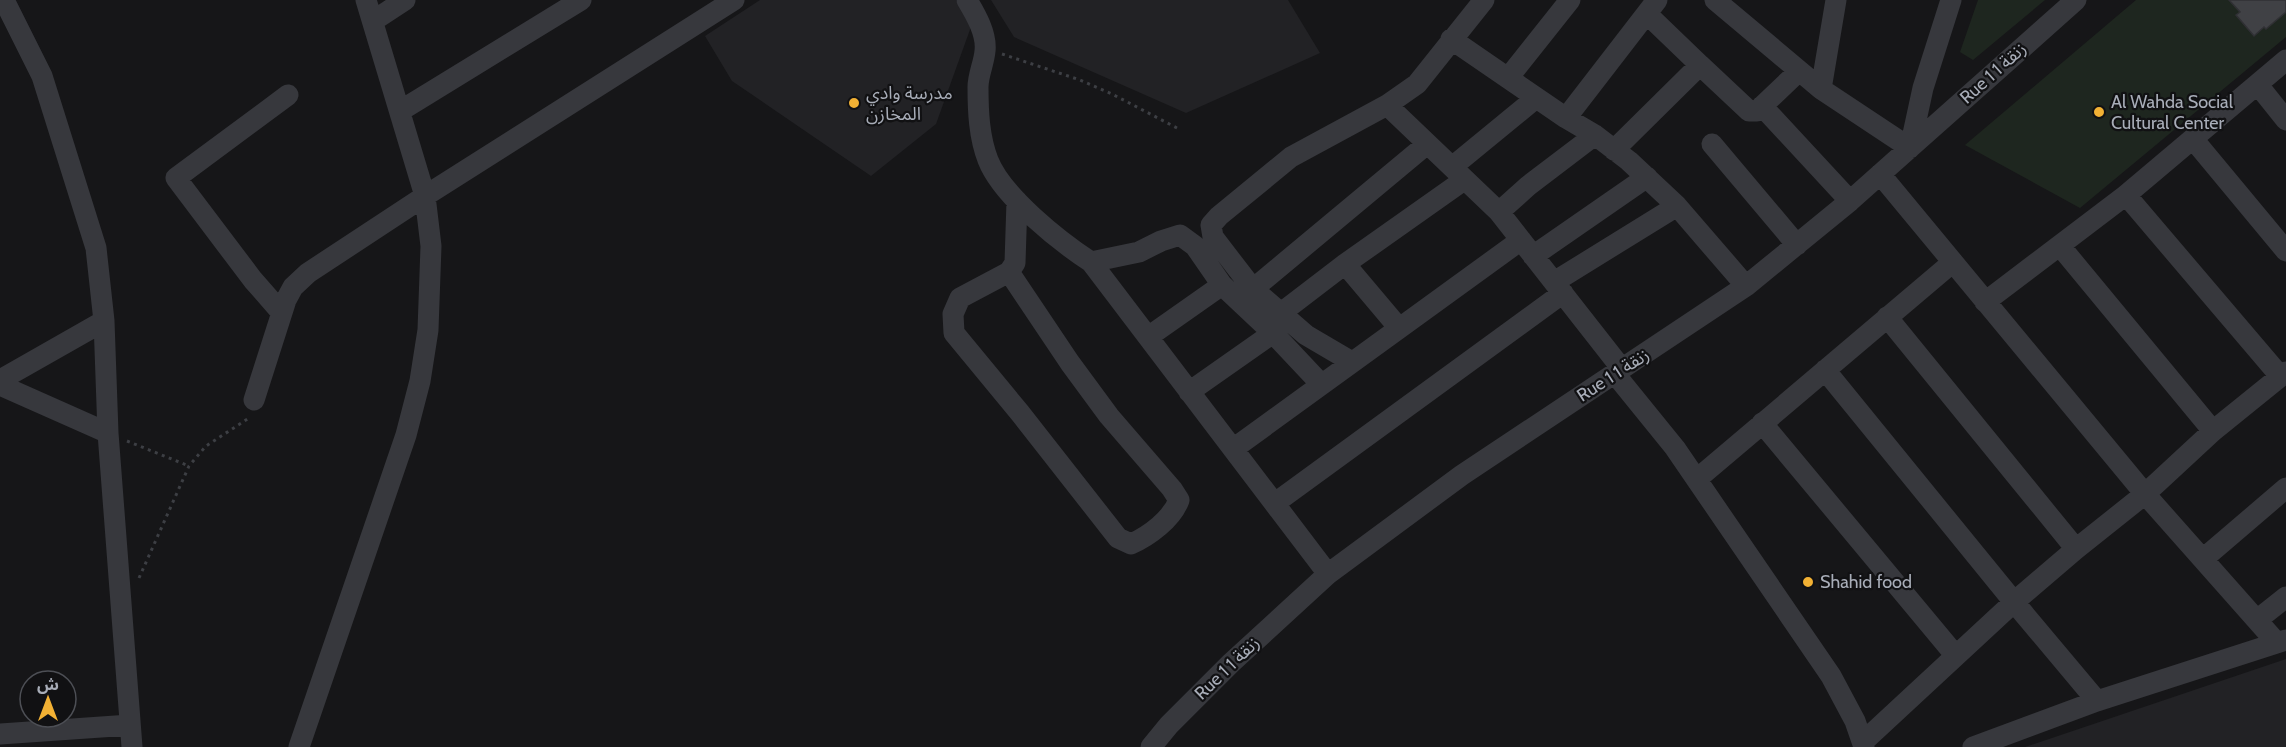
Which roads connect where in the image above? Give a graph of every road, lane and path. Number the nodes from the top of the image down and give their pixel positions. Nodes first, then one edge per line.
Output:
1 (4, 0) edge
2 (366, 0) edge
3 (405, 0) edge
4 (581, 0) edge
5 (734, 0) edge
6 (967, 0) edge
7 (1485, 0) edge
8 (1570, 0) edge
9 (1715, 0) edge
10 (1836, 0) edge
11 (1951, 0) edge
12 (2076, 0) edge
13 (1652, 7) edge
14 (373, 21) junction
15 (1451, 39) junction
16 (985, 49) junction
17 (2286, 60) edge
18 (1700, 65) junction
19 (1798, 72) junction
20 (1508, 78) junction
21 (2258, 85) junction
22 (1821, 89) junction
23 (288, 95) dead end
24 (1536, 98) junction
25 (1387, 105) junction
26 (1762, 106) junction
27 (400, 111) junction
28 (1566, 118) junction
29 (2286, 120) edge
30 (1177, 128) dead end
31 (1595, 135) junction
32 (2193, 139) junction
33 (1427, 144) junction
34 (1712, 144) dead end
35 (1910, 148) junction
36 (1614, 150) junction
37 (1458, 174) junction
38 (1880, 174) junction
39 (1647, 177) junction
40 (2126, 195) junction
41 (425, 196) junction
42 (1017, 201) junction
43 (1850, 201) junction
44 (1677, 206) junction
45 (1498, 212) junction
46 (1797, 245) junction
47 (2060, 246) junction
48 (1527, 248) junction
49 (2286, 251) edge
50 (1091, 262) junction
51 (1953, 262) junction
52 (1346, 264) junction
53 (1009, 272) junction
54 (1222, 285) junction
55 (1746, 286) junction
56 (1558, 288) junction
57 (1253, 290) junction
58 (1985, 302) junction
59 (281, 312) junction
60 (1887, 317) junction
61 (104, 321) junction
62 (1277, 323) junction
63 (1399, 328) junction
64 (1148, 337) junction
65 (1352, 362) junction
66 (1825, 370) junction
67 (1618, 371) junction
68 (2283, 374) edge
69 (0, 380) edge
70 (1321, 384) junction
71 (0, 385) edge
72 (1189, 392) junction
73 (254, 400) joint
74 (1762, 423) junction
75 (2213, 431) junction
76 (108, 434) junction
77 (1233, 448) junction
78 (189, 466) junction
79 (1697, 479) junction
80 (2286, 488) edge
81 (2145, 494) junction
82 (1275, 503) junction
83 (2076, 549) junction
84 (2203, 559) junction
85 (1328, 574) junction
86 (136, 586) dead end
87 (2286, 597) edge
88 (2014, 602) junction
89 (2257, 620) junction
90 (2282, 641) edge
91 (1956, 656) junction
92 (2097, 701) junction
93 (130, 725) junction
94 (0, 734) edge
95 (1864, 744) edge
96 (132, 747) edge
97 (299, 747) edge
98 (1151, 747) edge
99 (1972, 747) edge

1 - 61 street
2 - 14 street
3 - 14 street
4 - 27 street
5 - 41 street
6 - 16 street
7 - 15 street
8 - 20 street
9 - 19 street
10 - 22 street
11 - 35 street
12 - 35 street, Rue 1 زنقة 1
13 - 18 street
13 - 28 street
14 - 27 street
15 - 20 street
15 - 25 street
16 - 30 path
16 - 42 street
17 - 21 street
18 - 26 street
18 - 36 street
19 - 22 street
19 - 26 street
20 - 24 street
21 - 29 street
21 - 32 street
22 - 35 street
23 - 59 street
24 - 28 street
24 - 37 street
25 - 33 street
25 - 57 street
26 - 43 street
27 - 41 street
28 - 31 street
31 - 36 street
31 - 45 street
32 - 40 street
32 - 49 street
33 - 37 street
33 - 57 street
34 - 46 street
35 - 38 street, Rue 1 زنقة 1
36 - 39 street
37 - 45 street
37 - 52 street
38 - 43 street, Rue 1 زنقة 1
38 - 51 street
39 - 44 street
39 - 48 street
40 - 47 street
40 - 68 street
41 - 59 street
41 - 97 street
42 - 50 street
42 - 53 street
43 - 46 street, Rue 1 زنقة 1
44 - 55 street
44 - 56 street
45 - 48 street
46 - 55 street, Rue 1 زنقة 1
47 - 58 street
47 - 75 street
48 - 56 street
48 - 63 street
50 - 54 street
50 - 64 street
51 - 58 street
51 - 60 street
52 - 62 street
52 - 63 street
53 - 53 street
54 - 62 street
54 - 64 street
55 - 67 street, Rue 1 زنقة 1
56 - 67 street
56 - 82 street
57 - 62 street
58 - 81 street
59 - 73 street
60 - 66 street
60 - 83 street
61 - 69 street
61 - 76 street
62 - 65 street
62 - 70 street
62 - 72 street
63 - 65 street
64 - 72 street
65 - 70 street
66 - 74 street
66 - 88 street
67 - 79 street
67 - 85 street, Rue 1 زنقة 1
68 - 75 street
70 - 77 street
71 - 76 street
72 - 77 street
73 - 78 path
74 - 79 street
74 - 91 street
75 - 81 street
76 - 78 path
76 - 93 street
77 - 82 street
78 - 86 path
79 - 95 street
80 - 84 street
81 - 83 street
81 - 84 street
82 - 85 street
83 - 88 street
84 - 89 street
85 - 98 street, Rue 1 زنقة 1
87 - 89 street
88 - 91 street
88 - 92 street
89 - 90 street
90 - 92 street
91 - 95 street
92 - 99 street
93 - 94 street
93 - 96 street

